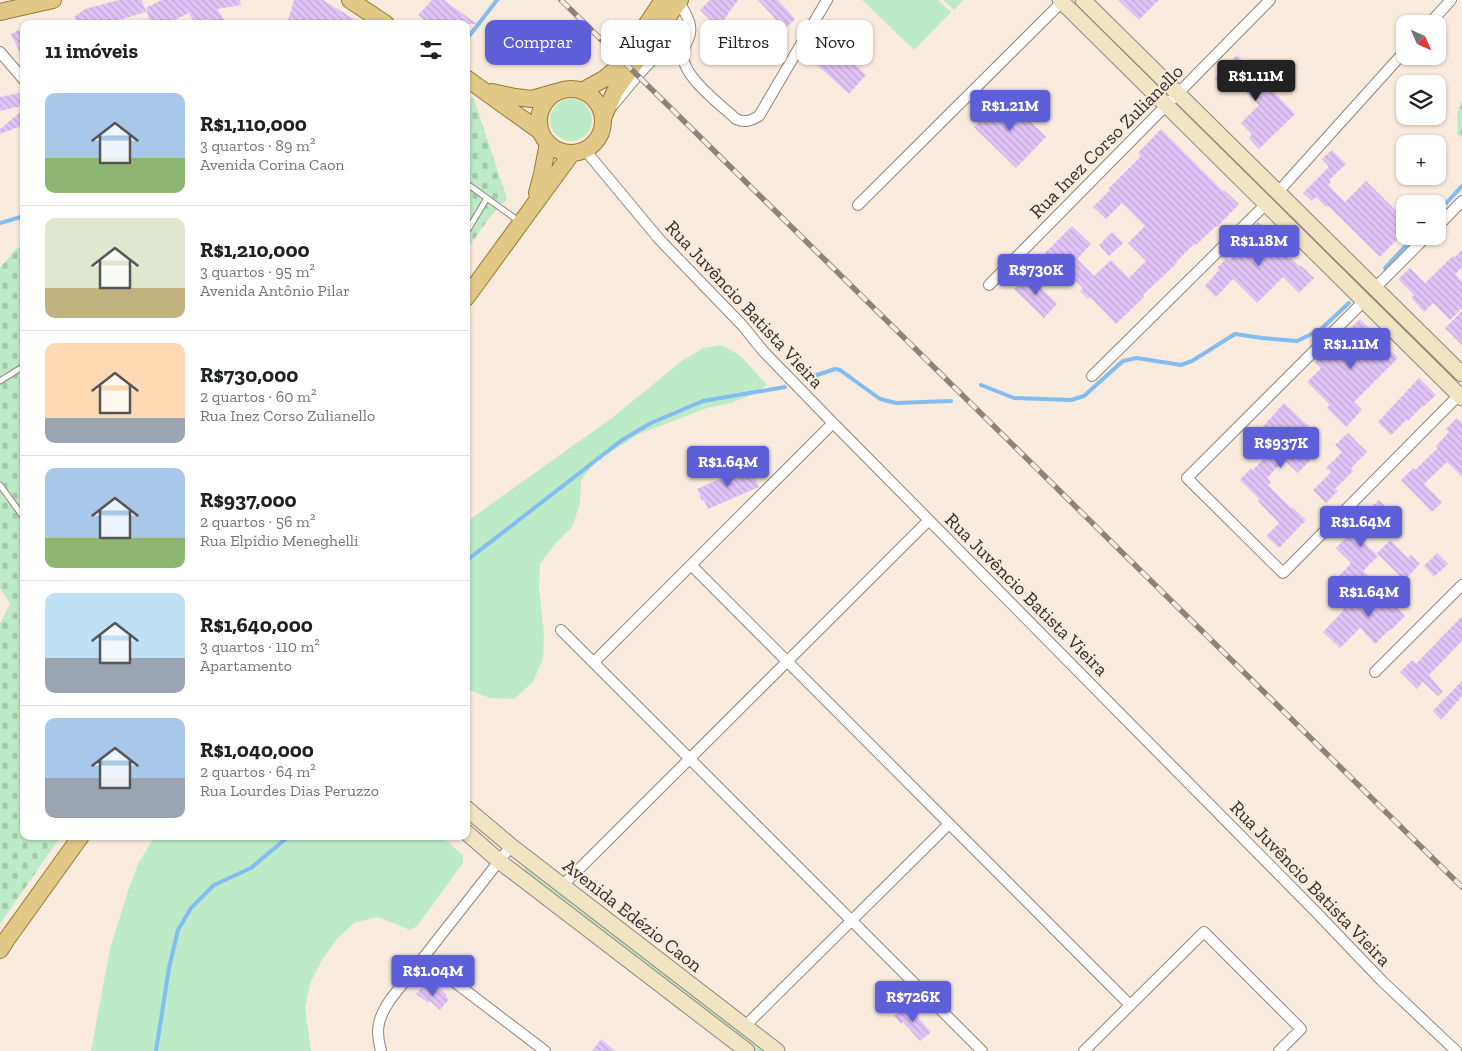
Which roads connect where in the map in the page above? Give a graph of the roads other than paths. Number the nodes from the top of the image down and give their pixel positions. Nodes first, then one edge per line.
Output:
1 (53, 0) edge
2 (350, 0) edge
3 (674, 0) edge
4 (827, 0) edge
5 (1083, 0) edge
6 (1270, 0) edge
7 (1451, 0) edge
8 (1061, 1) edge
9 (0, 12) edge
10 (1437, 15) edge
11 (380, 20) edge
12 (686, 20) edge
13 (0, 52) edge
14 (1396, 61) edge
15 (649, 65) edge
16 (685, 65) edge
17 (20, 75) edge
18 (470, 81) edge
19 (483, 89) junction
20 (582, 91) junction
21 (557, 92) junction
22 (1178, 93) junction
23 (1166, 105) junction
24 (603, 118) junction
25 (544, 137) junction
26 (578, 151) junction
27 (470, 186) edge
28 (1278, 192) junction
29 (486, 198) junction
30 (1462, 201) edge
31 (1266, 204) junction
32 (533, 205) junction
33 (858, 205) dead end
34 (1446, 218) edge
35 (520, 222) junction
36 (470, 226) edge
37 (1418, 245) edge
38 (989, 285) dead end
39 (1375, 288) junction
40 (470, 292) edge
41 (1364, 301) junction
42 (20, 369) edge
43 (1462, 374) edge
44 (1092, 376) dead end
45 (0, 382) edge
46 (1461, 395) edge
47 (832, 423) junction
48 (0, 485) edge
49 (20, 512) edge
50 (929, 520) junction
51 (691, 565) junction
52 (1462, 585) edge
53 (561, 630) dead end
54 (787, 661) junction
55 (594, 662) junction
56 (1375, 672) dead end
57 (690, 758) junction
58 (470, 811) edge
59 (949, 824) junction
60 (470, 836) edge
61 (78, 840) edge
62 (511, 846) junction
63 (499, 861) junction
64 (562, 886) junction
65 (852, 921) junction
66 (0, 950) edge
67 (423, 958) junction
68 (1130, 1005) junction
69 (745, 1026) junction
70 (381, 1051) edge
71 (545, 1051) edge
72 (747, 1051) edge
73 (777, 1051) edge
74 (982, 1051) edge
75 (1084, 1051) edge
76 (1279, 1051) edge
77 (1456, 1051) edge

1 - 9 main road
2 - 11 main road
3 - 12 street
3 - 20 main road
3 - 24 main road
4 - 16 street
5 - 22 main road
6 - 22 street, Rua Inez Corso Zulianello
7 - 10 street
8 - 23 main road
8 - 33 street
13 - 17 street
14 - 28 street
15 - 24 street
18 - 19 main road
19 - 21 main road
19 - 25 main road
20 - 21 main road
20 - 24 main road
21 - 25 main road
22 - 23 street, Rua Inez Corso Zulianello
22 - 28 main road
23 - 31 main road
23 - 38 street, Rua Inez Corso Zulianello
24 - 26 main road
25 - 26 main road
25 - 32 main road
26 - 32 main road
26 - 47 street, Rua Juvêncio Batista Vieira
27 - 29 lane
28 - 39 main road
29 - 35 lane
29 - 36 lane
30 - 34 street
31 - 41 main road
31 - 44 street
32 - 35 main road
35 - 40 main road
37 - 39 street
39 - 43 main road
41 - 46 main road
41 - 46 street
42 - 45 lane
47 - 50 street, Rua Juvêncio Batista Vieira
47 - 51 street
48 - 49 lane
50 - 54 street
50 - 77 street, Rua Juvêncio Batista Vieira
51 - 54 street
51 - 55 street
52 - 56 street
53 - 55 street
54 - 57 street
54 - 59 street
55 - 57 street
57 - 64 street
57 - 65 street
58 - 62 main road, Avenida Edézio Caon
59 - 65 street
59 - 68 street
60 - 63 main road, Avenida Edézio Caon
61 - 66 main road
62 - 63 street
62 - 64 main road, Avenida Edézio Caon
63 - 67 street
63 - 72 main road, Avenida Edézio Caon
64 - 69 main road, Avenida Edézio Caon
65 - 69 street
65 - 74 street
67 - 70 street
67 - 71 street
68 - 75 street
68 - 76 street
69 - 73 main road, Avenida Edézio Caon

